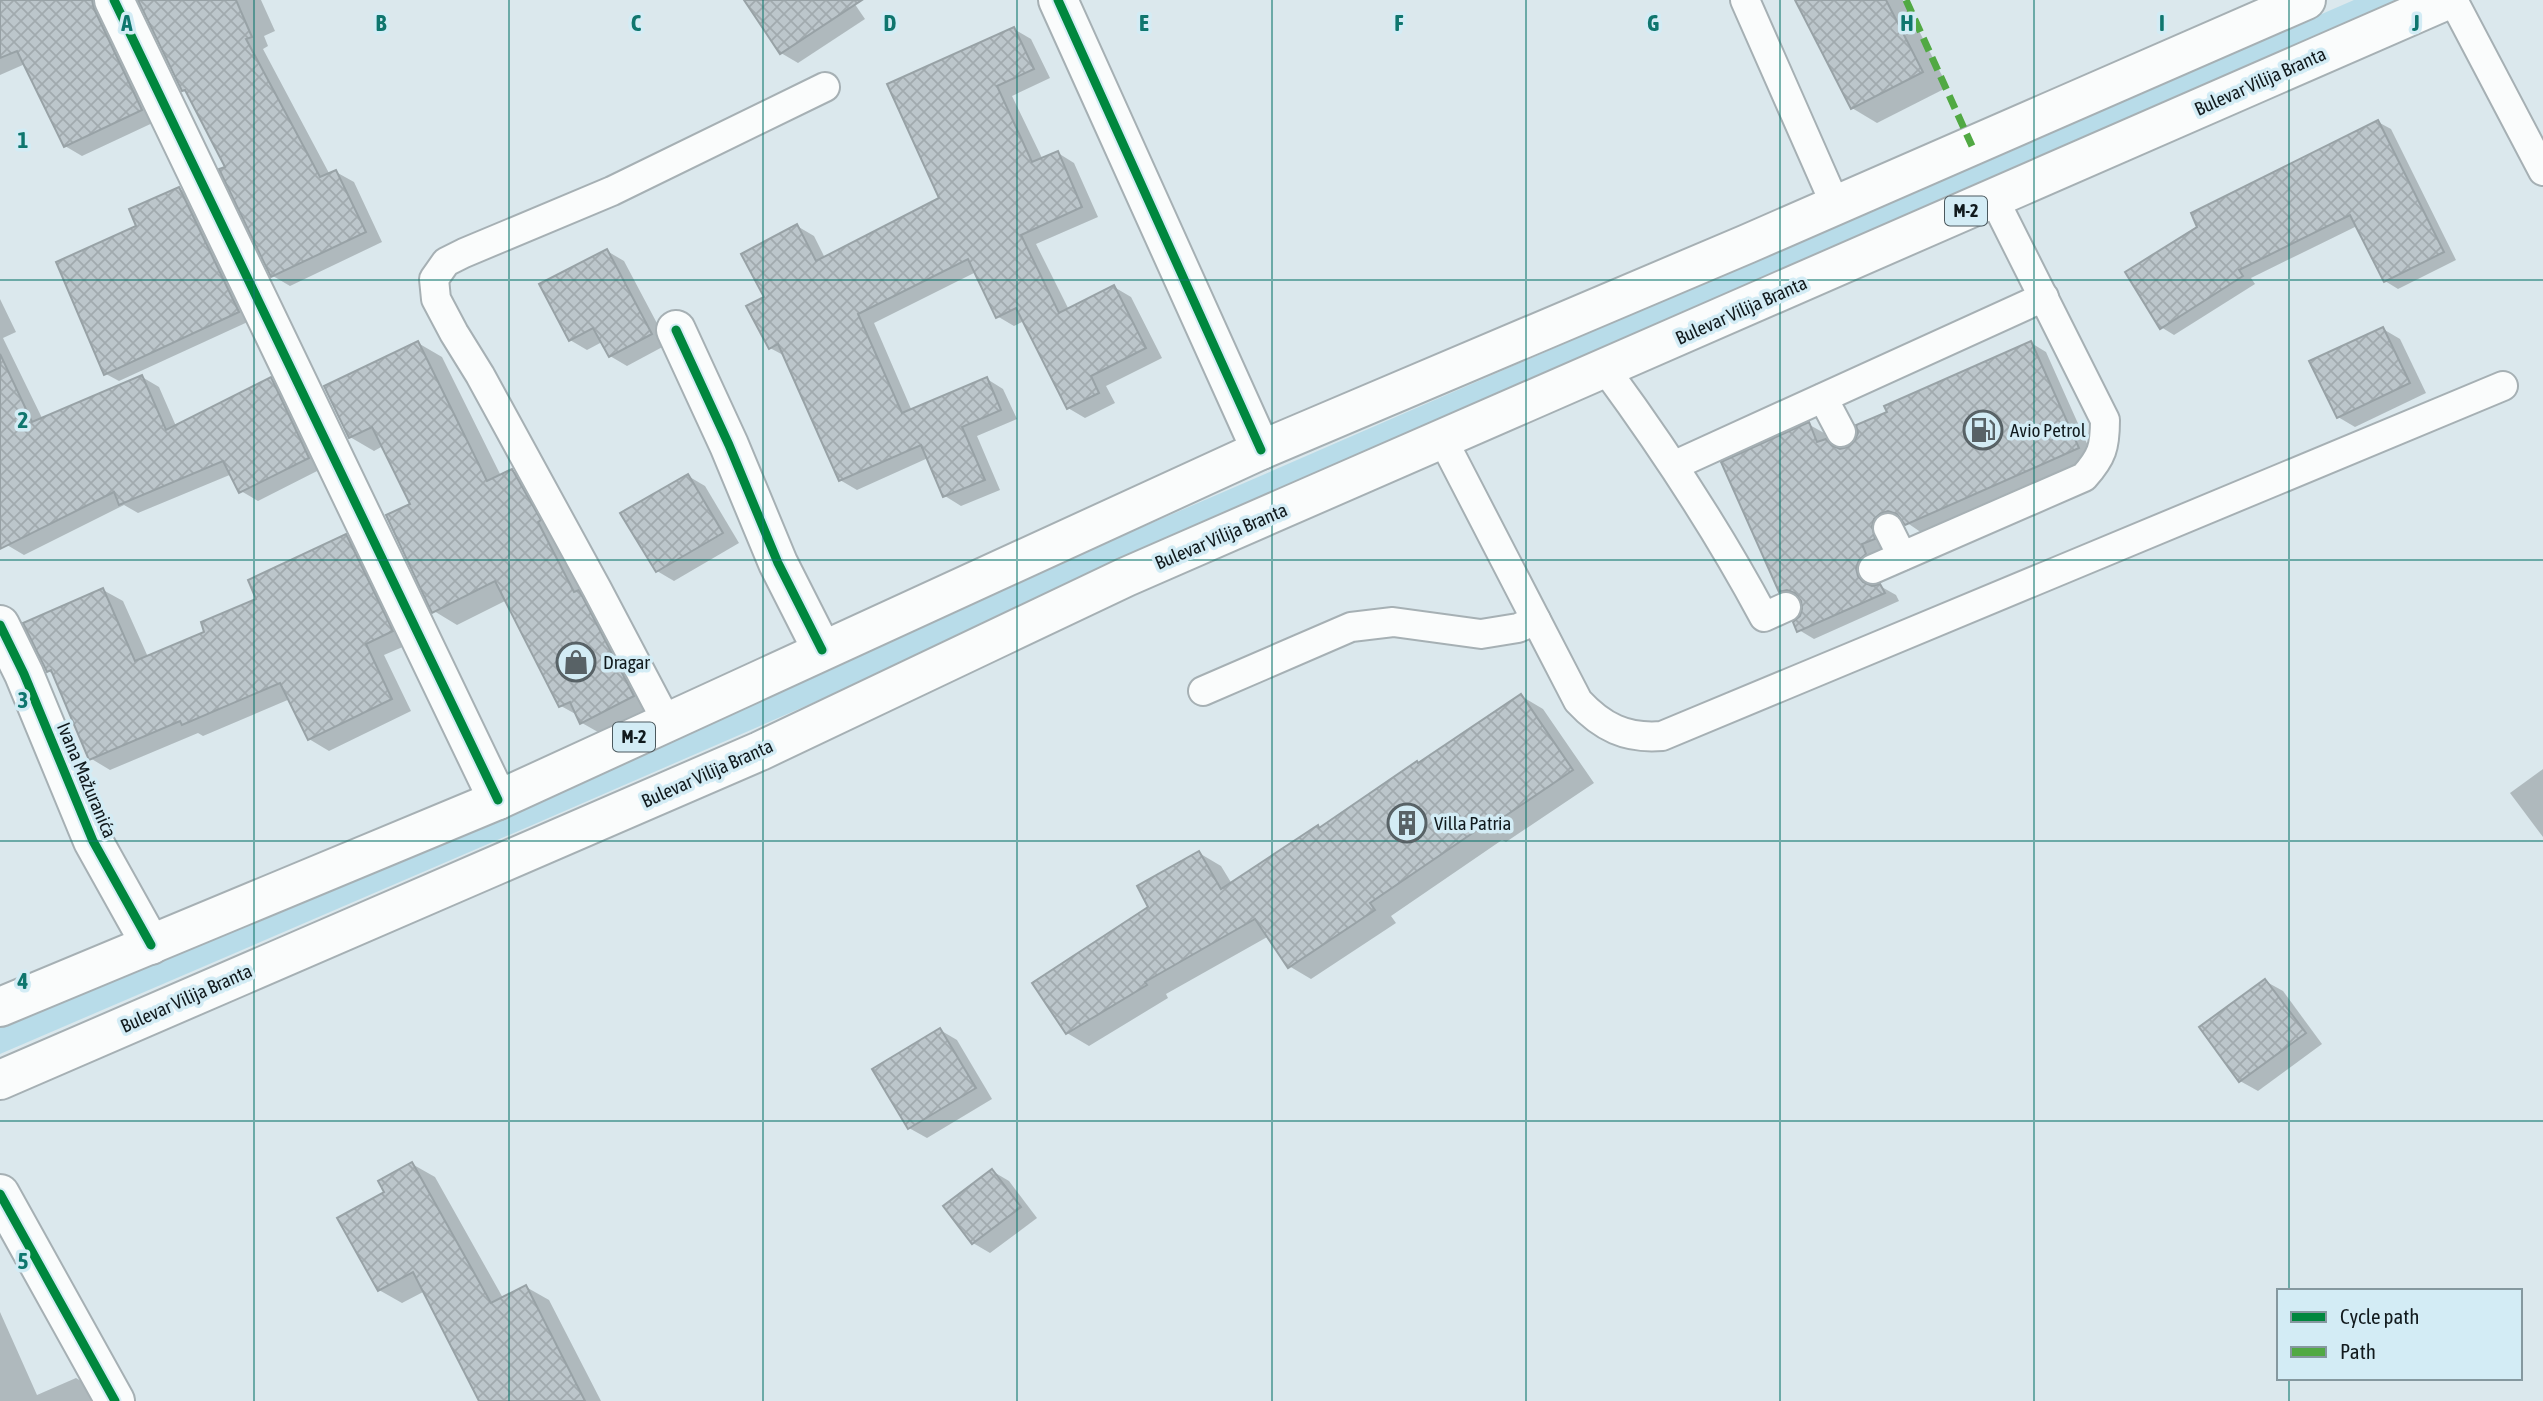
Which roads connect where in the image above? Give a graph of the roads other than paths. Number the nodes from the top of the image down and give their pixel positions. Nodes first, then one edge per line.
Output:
1 (114, 0) edge
2 (1058, 0) edge
3 (1745, 0) edge
4 (2306, 0) edge
5 (2446, 0) edge
6 (2453, 0) edge
7 (825, 87) dead end
8 (2543, 171) edge
9 (1994, 199) junction
10 (1835, 204) junction
11 (2044, 298) junction
12 (676, 330) dead end
13 (1606, 370) junction
14 (2503, 386) dead end
15 (1823, 398) junction
16 (1841, 432) dead end
17 (1443, 440) junction
18 (1261, 450) junction
19 (1675, 465) junction
20 (1888, 528) dead end
21 (1902, 556) junction
22 (1873, 569) dead end
23 (1786, 607) dead end
24 (1536, 620) junction
25 (0, 625) edge
26 (822, 650) junction
27 (1203, 691) dead end
28 (667, 722) junction
29 (498, 800) junction
30 (151, 945) junction
31 (0, 1007) edge
32 (0, 1080) edge
33 (0, 1194) edge
34 (115, 1401) edge

1 - 29 main road
2 - 18 main road
3 - 10 lane
4 - 10 main road, M-2
5 - 9 main road, Bulevar Vilija Branta / M-2
6 - 8 lane
7 - 28 lane
9 - 11 lane
9 - 13 main road, Bulevar Vilija Branta / M-2
10 - 18 main road, M-2
11 - 15 lane
11 - 21 lane
12 - 26 main road
13 - 17 main road, Bulevar Vilija Branta / M-2
13 - 19 lane
14 - 24 lane
15 - 16 lane
15 - 19 lane
17 - 24 lane
17 - 32 main road, Bulevar Vilija Branta / M-2
18 - 26 main road, M-2
19 - 23 lane
20 - 21 lane
21 - 22 lane
24 - 27 lane
25 - 30 main road, Ivana Mažuranića
26 - 28 main road, M-2
28 - 29 main road, M-2
29 - 30 main road, M-2
30 - 31 main road, M-2
33 - 34 main road

